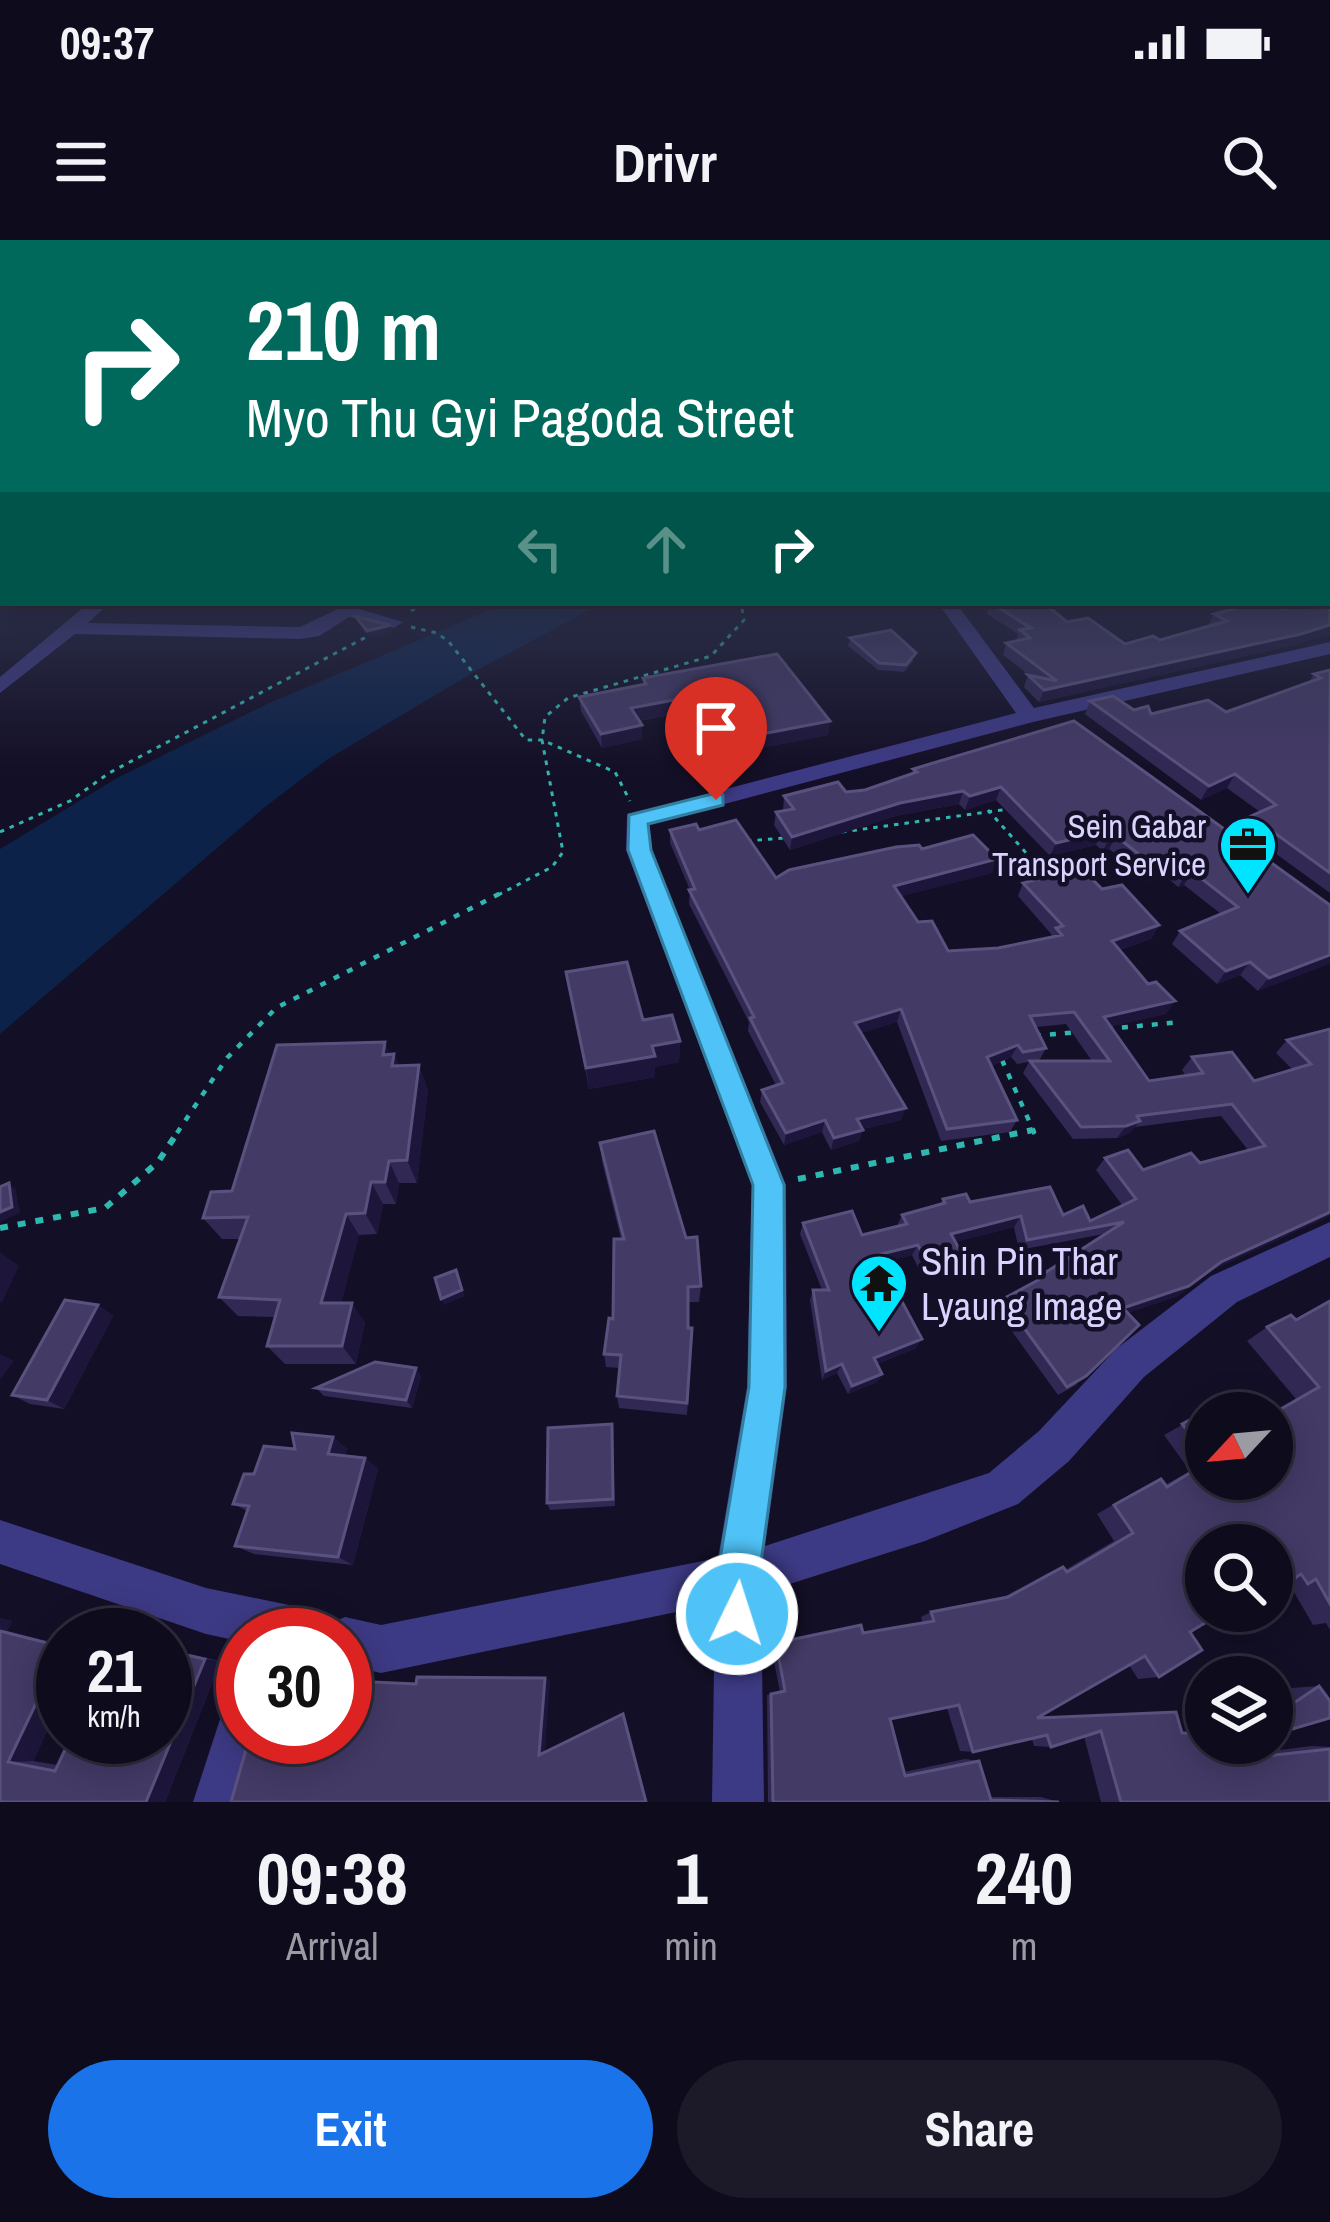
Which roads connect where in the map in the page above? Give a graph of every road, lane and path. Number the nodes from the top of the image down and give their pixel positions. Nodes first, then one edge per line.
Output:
1 (76, 624) edge
2 (325, 624) edge
3 (390, 624) edge
4 (740, 624) edge
5 (962, 624) edge
6 (71, 628) junction
7 (437, 633) dead end
8 (1330, 648) edge
9 (0, 687) edge
10 (1029, 716) junction
11 (542, 740) junction
12 (1023, 808) edge
13 (988, 810) junction
14 (637, 820) junction
15 (0, 832) edge
16 (827, 833) edge
17 (782, 838) edge
18 (734, 842) edge
19 (1061, 892) edge
20 (1166, 1006) edge
21 (1016, 1037) edge
22 (1001, 1058) edge
23 (769, 1185) junction
24 (0, 1228) edge
25 (1330, 1239) edge
26 (0, 1543) edge
27 (738, 1577) junction
28 (216, 1614) edge
29 (372, 1647) edge
30 (230, 1764) edge
31 (219, 1802) edge
32 (739, 1802) edge

1 - 6 street
2 - 6 street
3 - 15 path
4 - 11 path
5 - 10 street
6 - 9 street
7 - 11 path
8 - 10 street
10 - 14 street
11 - 14 path
11 - 24 path
12 - 13 path
13 - 16 path
13 - 19 path
14 - 23 street
17 - 18 path
20 - 21 path
22 - 23 path
23 - 27 street
25 - 27 street
26 - 28 street
27 - 29 street
27 - 32 street
30 - 31 street

